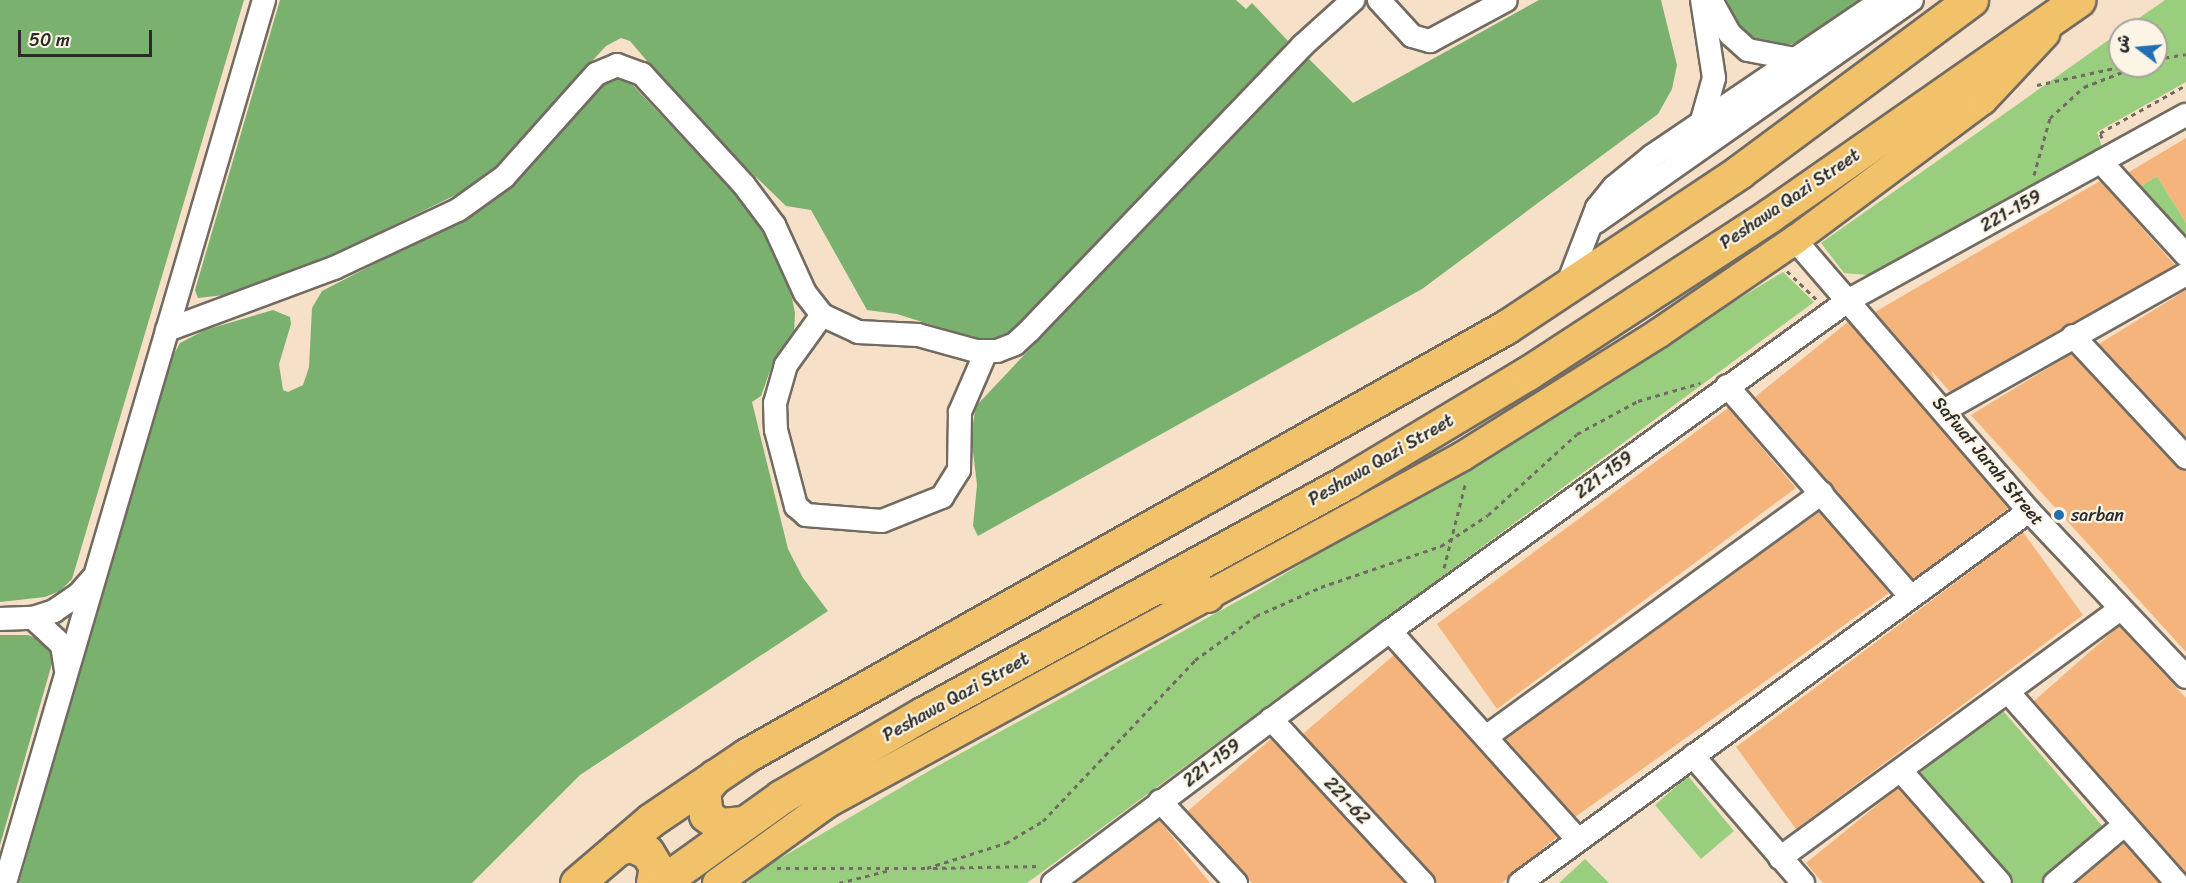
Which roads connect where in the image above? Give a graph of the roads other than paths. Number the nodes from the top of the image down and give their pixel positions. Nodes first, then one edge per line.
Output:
1 (264, 0) edge
2 (1353, 0) edge
3 (1379, 0) edge
4 (1506, 0) edge
5 (1702, 0) edge
6 (1711, 0) edge
7 (1882, 0) edge
8 (1912, 0) edge
9 (1971, 0) edge
10 (2075, 2) edge
11 (1795, 59) junction
12 (2186, 115) edge
13 (1701, 124) junction
14 (2101, 162) junction
15 (1589, 227) junction
16 (1796, 240) junction
17 (2186, 255) edge
18 (2186, 274) edge
19 (1568, 286) junction
20 (1849, 300) junction
21 (822, 315) junction
22 (167, 330) junction
23 (2073, 336) junction
24 (986, 352) junction
25 (1716, 384) junction
26 (1945, 410) junction
27 (2186, 457) edge
28 (1822, 493) junction
29 (2029, 511) junction
30 (95, 576) junction
31 (1155, 587) junction
32 (1207, 596) junction
33 (1911, 597) junction
34 (2120, 609) junction
35 (33, 618) junction
36 (0, 619) edge
37 (1390, 631) junction
38 (66, 671) junction
39 (2186, 677) edge
40 (2008, 692) junction
41 (1271, 719) junction
42 (1486, 737) junction
43 (1693, 756) junction
44 (1901, 771) junction
45 (715, 776) junction
46 (1160, 801) junction
47 (744, 823) junction
48 (2124, 825) junction
49 (1577, 839) junction
50 (618, 848) junction
51 (1780, 858) junction
52 (1051, 875) edge
53 (5, 883) edge
54 (577, 883) edge
55 (653, 883) edge
56 (661, 883) edge
57 (717, 883) edge
58 (1236, 883) edge
59 (1423, 883) edge
60 (1520, 883) edge
61 (1803, 883) edge
62 (2000, 883) edge
63 (2055, 883) edge
64 (2176, 883) edge

1 - 22 street
2 - 24 street
3 - 4 street
5 - 13 street
6 - 11 street
7 - 11 street
8 - 15 street
9 - 19 highway
10 - 16 main road
10 - 31 highway, Peshawa Qazi Street
11 - 13 street
12 - 14 street, 221-159
13 - 15 street
14 - 17 street
14 - 20 street, 221-159
15 - 19 street
16 - 20 street, Safwat Jarah Street
16 - 32 main road
18 - 23 street
19 - 45 highway
20 - 25 street, 221-159
20 - 26 street, Safwat Jarah Street
21 - 22 street
21 - 24 street
21 - 24 street
22 - 30 street
23 - 26 street
23 - 27 street
25 - 28 street
25 - 37 street, 221-159
26 - 29 street, Safwat Jarah Street
28 - 33 street
28 - 42 street
29 - 33 street
29 - 34 street, Safwat Jarah Street
30 - 35 street
30 - 38 street
31 - 32 highway
31 - 47 highway, Peshawa Qazi Street
32 - 57 main road
33 - 43 street
34 - 39 street, Safwat Jarah Street
34 - 40 street
35 - 36 street
35 - 38 street
37 - 41 street, 221-159
37 - 42 street
38 - 53 street
40 - 44 street
40 - 48 street
41 - 46 street, 221-159
41 - 59 street, 221-62
42 - 49 street
43 - 49 street
43 - 51 street
44 - 51 street
44 - 62 street
45 - 47 highway
45 - 50 highway
46 - 52 street, 221-159
46 - 58 street
47 - 56 highway, Peshawa Qazi Street
48 - 63 street
48 - 64 street
49 - 60 street
50 - 54 highway
50 - 55 highway
51 - 61 street

